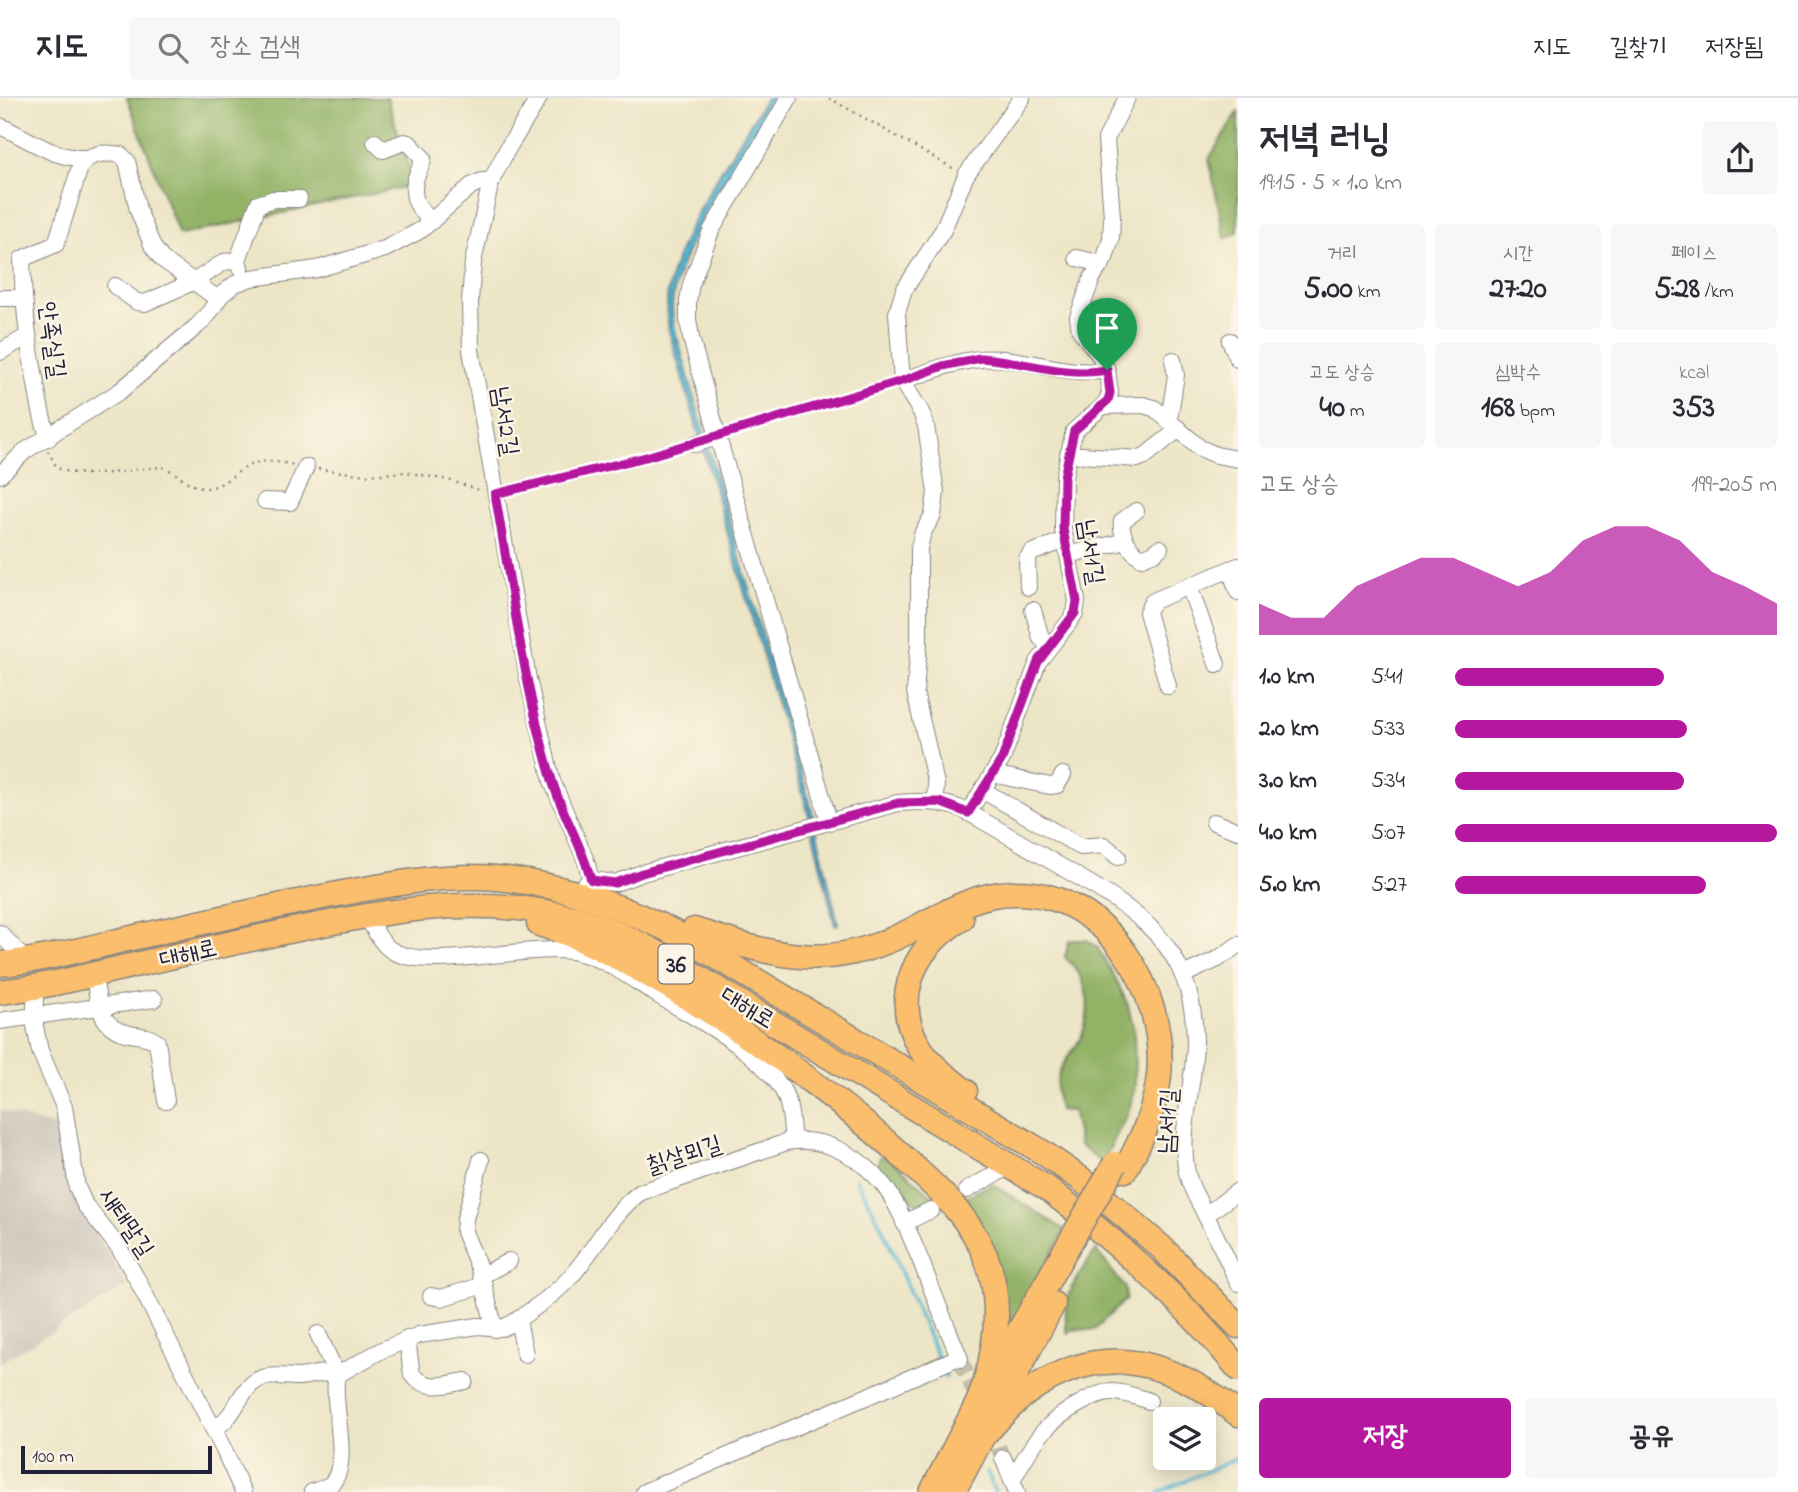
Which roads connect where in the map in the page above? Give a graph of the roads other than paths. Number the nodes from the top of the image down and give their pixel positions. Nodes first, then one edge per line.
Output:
1 (539, 98) edge
2 (789, 98) edge
3 (1022, 98) edge
4 (1128, 98) edge
5 (0, 126) edge
6 (375, 142) dead end
7 (86, 158) junction
8 (491, 181) junction
9 (299, 199) dead end
10 (432, 221) junction
11 (1077, 258) dead end
12 (238, 260) junction
13 (1102, 264) junction
14 (246, 280) junction
15 (193, 282) junction
16 (115, 286) dead end
17 (0, 298) edge
18 (23, 298) junction
19 (218, 299) junction
20 (28, 336) junction
21 (1230, 341) dead end
22 (0, 352) edge
23 (1173, 359) dead end
24 (1238, 359) edge
25 (1107, 370) junction
26 (902, 381) junction
27 (1103, 406) junction
28 (1174, 425) junction
29 (49, 438) junction
30 (714, 438) junction
31 (695, 444) road end
32 (1068, 454) junction
33 (6, 458) edge
34 (1238, 459) edge
35 (306, 467) road end
36 (0, 475) edge
37 (265, 501) dead end
38 (1136, 511) dead end
39 (1126, 541) junction
40 (1066, 547) junction
41 (1160, 548) dead end
42 (1234, 567) edge
43 (1188, 586) junction
44 (1028, 587) dead end
45 (1238, 592) edge
46 (1033, 611) dead end
47 (1049, 646) junction
48 (1217, 664) dead end
49 (1168, 686) dead end
50 (992, 774) junction
51 (1063, 775) dead end
52 (982, 790) junction
53 (935, 802) junction
54 (968, 813) junction
55 (826, 822) junction
56 (1214, 822) dead end
57 (1238, 831) edge
58 (1118, 858) dead end
59 (583, 886) junction
60 (465, 906) junction
61 (625, 909) junction
62 (366, 916) junction
63 (0, 933) edge
64 (1238, 945) edge
65 (25, 960) junction
66 (0, 964) edge
67 (94, 974) junction
68 (1183, 975) junction
69 (35, 986) junction
70 (0, 992) edge
71 (154, 999) dead end
72 (99, 1007) junction
73 (35, 1017) junction
74 (0, 1021) edge
75 (166, 1101) dead end
76 (793, 1141) junction
77 (1042, 1152) junction
78 (481, 1160) dead end
79 (1010, 1166) junction
80 (1120, 1167) junction
81 (967, 1190) dead end
82 (1238, 1191) edge
83 (932, 1210) dead end
84 (1206, 1215) junction
85 (904, 1223) junction
86 (1073, 1253) junction
87 (509, 1261) dead end
88 (483, 1281) junction
89 (1238, 1283) edge
90 (431, 1296) dead end
91 (518, 1320) junction
92 (1238, 1326) edge
93 (495, 1329) junction
94 (318, 1334) dead end
95 (407, 1339) junction
96 (1230, 1341) edge
97 (525, 1354) dead end
98 (1238, 1368) edge
99 (337, 1375) junction
100 (465, 1381) dead end
101 (979, 1401) junction
102 (1149, 1401) dead end
103 (1238, 1414) edge
104 (214, 1429) junction
105 (983, 1436) junction
106 (1003, 1458) tunnel mouth
107 (1015, 1486) edge
108 (243, 1492) edge
109 (312, 1492) edge
110 (644, 1492) edge
111 (932, 1492) edge
112 (953, 1492) edge

1 - 8 street, 남서2길
2 - 30 street
3 - 26 street
4 - 13 street
5 - 7 street
6 - 10 street
7 - 15 street
7 - 18 street, 안족실길
8 - 10 street
8 - 59 street, 남서2길
9 - 12 street
10 - 14 street
11 - 13 street
12 - 14 street
12 - 15 street
13 - 25 street
14 - 19 street
15 - 16 street
15 - 19 street
17 - 18 street
18 - 20 street, 안족실길
19 - 29 street
20 - 22 street
20 - 29 street, 안족실길
21 - 24 street
23 - 28 street
25 - 26 street
25 - 27 street
26 - 53 street
27 - 28 street
27 - 32 street, 남서1길
28 - 32 street
28 - 34 street
29 - 33 street
30 - 31 street
30 - 55 street
32 - 40 street, 남서1길
33 - 36 street
35 - 37 street
38 - 39 street
39 - 40 street
39 - 41 street
40 - 44 street
40 - 47 street, 남서1길
42 - 43 street
42 - 45 street
43 - 48 street
43 - 49 street
46 - 47 street
47 - 50 street, 남서1길
50 - 51 street
50 - 52 street, 남서1길
52 - 54 street, 남서1길
52 - 58 street
53 - 54 street, 남서1길
53 - 55 street, 남서1길
54 - 68 street, 남서1길
55 - 59 street, 남서1길
56 - 57 street
59 - 61 highway, 대해로 / 36
59 - 65 highway, 대해로 / 36
60 - 62 highway, 대해로 / 36
60 - 79 highway, 대해로 / 36
60 - 101 highway
61 - 77 highway, 대해로 / 36
61 - 80 highway
62 - 67 highway, 대해로 / 36
62 - 76 street
63 - 65 street
64 - 68 street
65 - 66 highway, 대해로 / 36
67 - 69 highway, 대해로 / 36
67 - 72 street
68 - 84 street, 남서1길
69 - 70 highway, 대해로 / 36
69 - 73 street, 새태말길
71 - 72 street
72 - 73 street
72 - 75 street
73 - 74 street
73 - 104 street, 새태말길
76 - 85 street, 칡살뫼길
76 - 91 street, 칡살뫼길
77 - 80 highway
77 - 92 highway, 대해로 / 36
78 - 88 street
79 - 81 street
79 - 96 highway, 대해로 / 36
80 - 86 highway, bridge
82 - 84 street
83 - 85 street
84 - 89 street, 남서1길
85 - 110 street, 칡살뫼길
86 - 101 highway
86 - 105 highway
87 - 88 street
88 - 90 street
88 - 93 street
91 - 93 street, 칡살뫼길
91 - 97 street
93 - 95 street, 칡살뫼길
94 - 99 street
95 - 99 street, 칡살뫼길
95 - 100 street
96 - 98 highway, 대해로 / 36
99 - 104 street
99 - 109 street
101 - 111 highway
102 - 107 street
103 - 105 highway
104 - 108 street, 새태말길
105 - 112 highway
106 - 107 street

